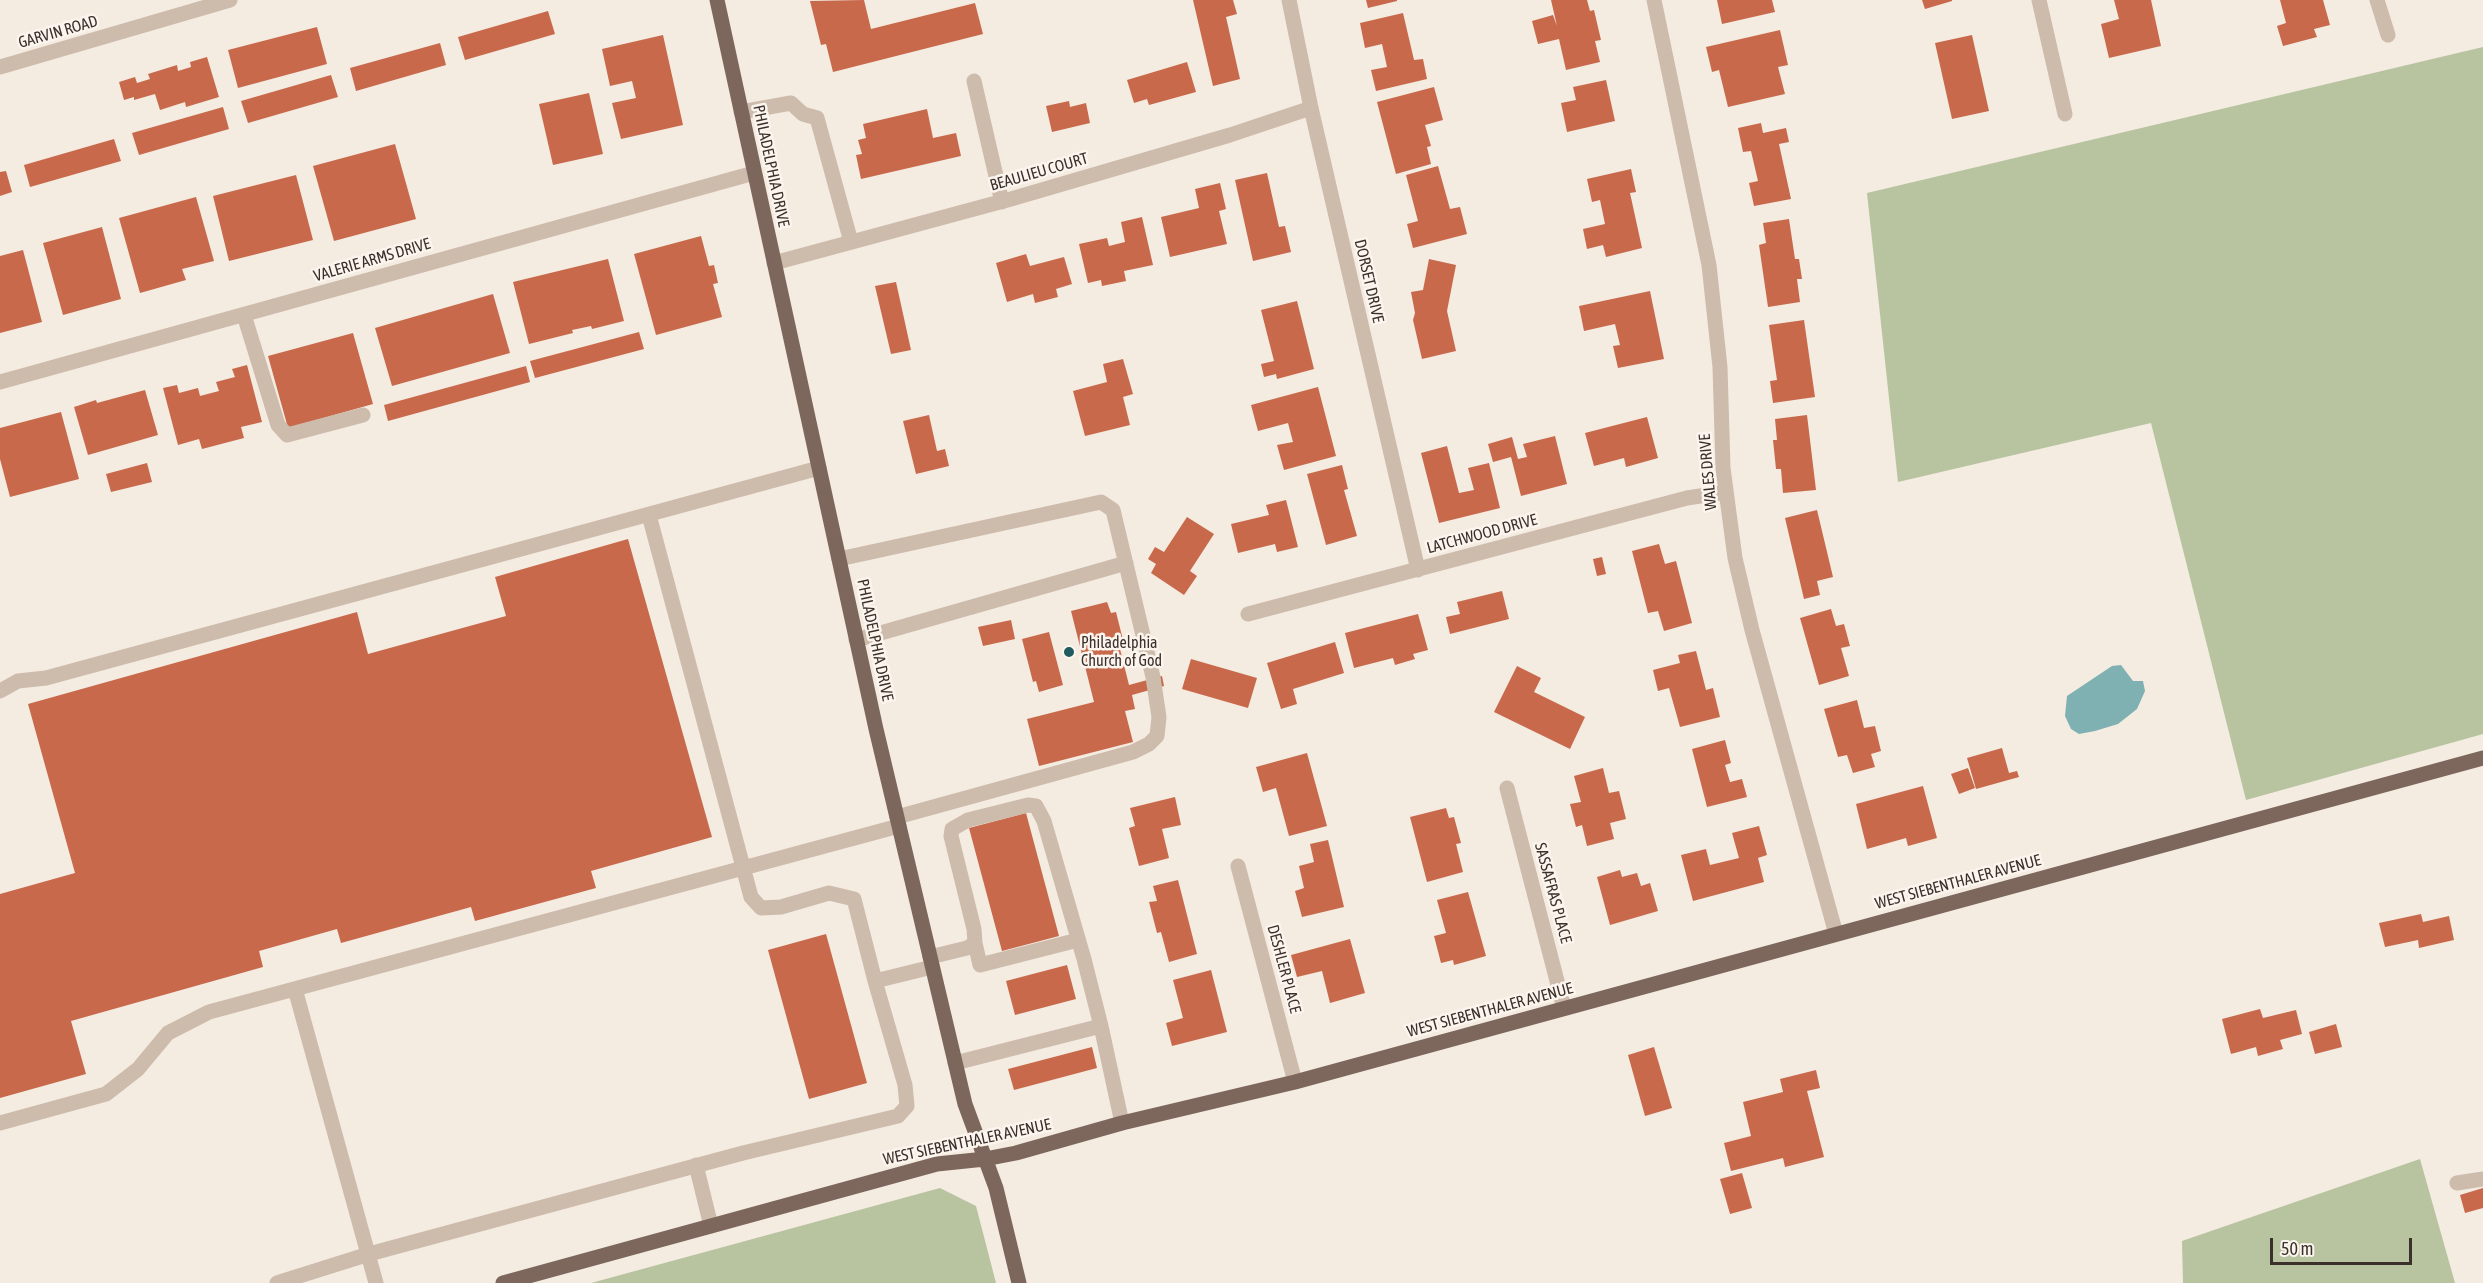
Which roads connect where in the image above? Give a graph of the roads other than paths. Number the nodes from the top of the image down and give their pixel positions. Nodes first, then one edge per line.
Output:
1 (230, 0) edge
2 (717, 0) edge
3 (1289, 0) edge
4 (1654, 0) edge
5 (2038, 0) edge
6 (2378, 0) edge
7 (2388, 35) dead end
8 (0, 67) edge
9 (974, 81) dead end
10 (1311, 108) junction
11 (741, 112) junction
12 (2065, 114) dead end
13 (754, 173) junction
14 (1002, 202) junction
15 (851, 242) junction
16 (774, 263) junction
17 (244, 315) junction
18 (0, 382) edge
19 (363, 415) dead end
20 (819, 468) junction
21 (1726, 492) junction
22 (649, 515) junction
23 (839, 559) junction
24 (1126, 563) junction
25 (1418, 570) junction
26 (1248, 615) dead end
27 (856, 640) junction
28 (0, 691) edge
29 (2483, 758) edge
30 (1507, 788) dead end
31 (898, 822) junction
32 (1238, 866) dead end
33 (742, 868) junction
34 (1836, 934) junction
35 (1078, 940) junction
36 (975, 943) junction
37 (931, 962) junction
38 (875, 981) junction
39 (295, 989) junction
40 (1564, 1008) junction
41 (1101, 1026) junction
42 (955, 1063) junction
43 (1295, 1082) junction
44 (0, 1123) edge
45 (1122, 1123) junction
46 (985, 1159) junction
47 (696, 1165) junction
48 (2483, 1179) edge
49 (2457, 1182) dead end
50 (711, 1226) junction
51 (369, 1254) junction
52 (277, 1283) edge
53 (376, 1283) edge
54 (503, 1283) edge
55 (1018, 1283) edge

1 - 8 street, GARVIN ROAD
2 - 11 main road, PHILADELPHIA DRIVE
3 - 10 street, DORSET DRIVE
4 - 21 street, WALES DRIVE
5 - 12 street
6 - 7 street
9 - 14 street
10 - 14 street, BEAULIEU COURT
10 - 25 street, DORSET DRIVE
11 - 13 main road, PHILADELPHIA DRIVE
11 - 15 street
13 - 16 main road, PHILADELPHIA DRIVE
13 - 17 street, VALERIE ARMS DRIVE
14 - 15 street, BEAULIEU COURT
15 - 16 street, BEAULIEU COURT
16 - 20 main road, PHILADELPHIA DRIVE
17 - 18 street, VALERIE ARMS DRIVE
17 - 19 street
20 - 22 street
20 - 23 main road, PHILADELPHIA DRIVE
21 - 25 street, LATCHWOOD DRIVE
21 - 34 street, WALES DRIVE
22 - 28 street
22 - 33 street
23 - 24 street
23 - 27 main road, PHILADELPHIA DRIVE
24 - 27 street
24 - 31 street
25 - 26 street, LATCHWOOD DRIVE
27 - 31 main road, PHILADELPHIA DRIVE
29 - 34 main road, WEST SIEBENTHALER AVENUE
30 - 40 street, SASSAFRAS PLACE
31 - 33 street
31 - 37 main road, PHILADELPHIA DRIVE
32 - 43 street, DESHLER PLACE
33 - 38 street
33 - 39 street
34 - 40 main road, WEST SIEBENTHALER AVENUE
35 - 36 street
35 - 36 street
35 - 41 street
36 - 37 street
37 - 38 street
37 - 42 main road, PHILADELPHIA DRIVE
38 - 47 street
39 - 44 street
39 - 51 street
40 - 43 main road, WEST SIEBENTHALER AVENUE
41 - 42 street
41 - 45 street
42 - 46 main road, PHILADELPHIA DRIVE
43 - 45 main road, WEST SIEBENTHALER AVENUE
45 - 46 main road, WEST SIEBENTHALER AVENUE
46 - 50 main road, WEST SIEBENTHALER AVENUE
46 - 55 main road, PHILADELPHIA DRIVE
47 - 50 street
47 - 51 street
48 - 49 street
50 - 54 main road, WEST SIEBENTHALER AVENUE
51 - 52 street
51 - 53 street

